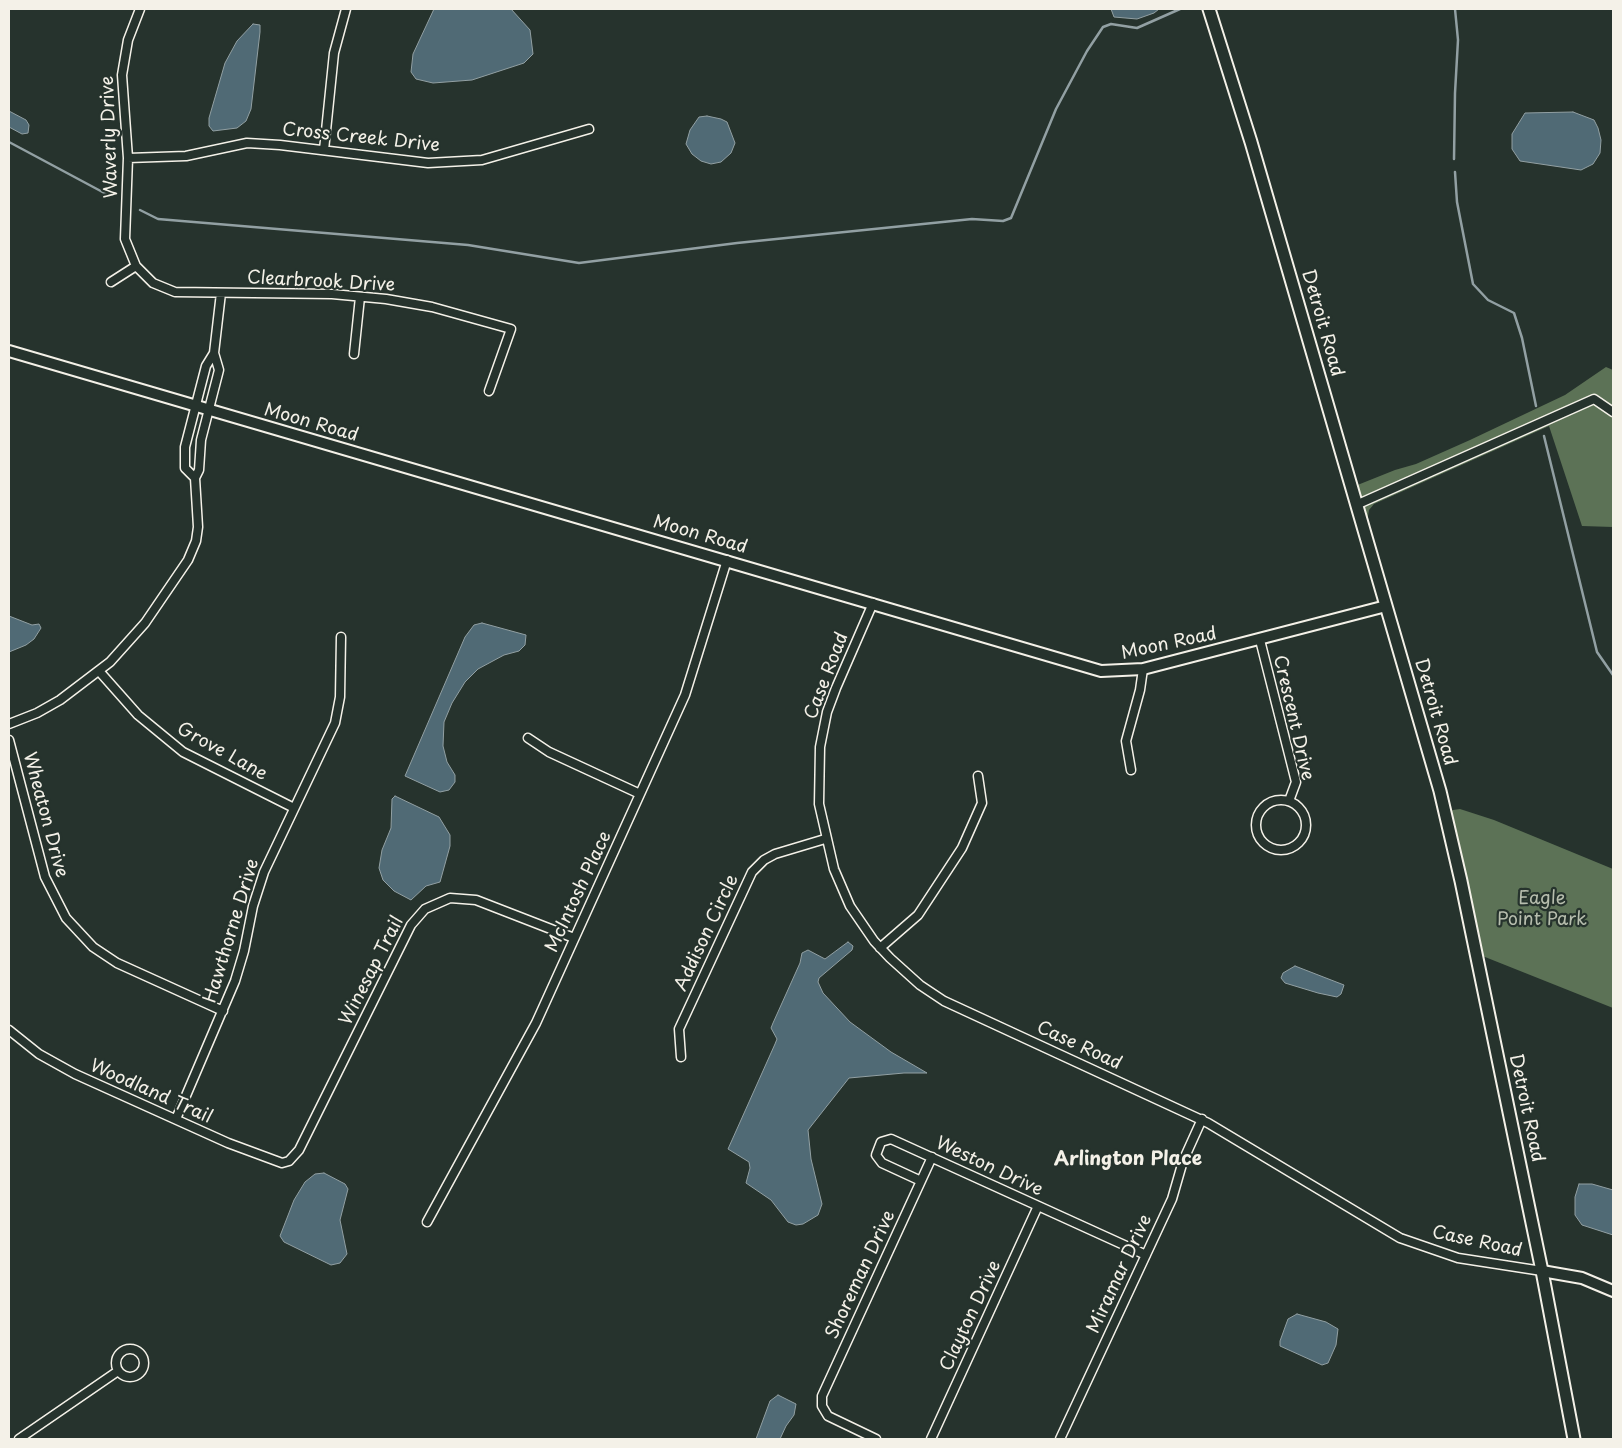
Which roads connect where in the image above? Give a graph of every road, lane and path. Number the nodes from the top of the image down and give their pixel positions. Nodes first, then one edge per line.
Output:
1 (140, 9) edge
2 (346, 9) edge
3 (1209, 9) edge
4 (589, 129) dead end
5 (324, 150) junction
6 (128, 158) junction
7 (136, 266) junction
8 (111, 282) dead end
9 (221, 293) junction
10 (360, 297) junction
11 (9, 351) edge
12 (214, 353) junction
13 (354, 354) dead end
14 (489, 392) dead end
15 (195, 406) junction
16 (209, 411) junction
17 (1613, 412) edge
18 (195, 478) junction
19 (1356, 505) junction
20 (726, 560) junction
21 (873, 603) junction
22 (1386, 606) junction
23 (341, 637) dead end
24 (1260, 640) junction
25 (1143, 669) junction
26 (99, 671) junction
27 (9, 724) edge
28 (528, 738) dead end
29 (9, 740) edge
30 (1131, 770) dead end
31 (978, 776) dead end
32 (640, 794) junction
33 (1290, 802) junction
34 (294, 808) junction
35 (825, 839) junction
36 (574, 938) junction
37 (880, 948) junction
38 (223, 1011) junction
39 (9, 1030) edge
40 (681, 1056) dead end
41 (176, 1120) junction
42 (1202, 1120) junction
43 (932, 1157) junction
44 (289, 1161) joint
45 (921, 1181) junction
46 (1038, 1206) junction
47 (426, 1222) dead end
48 (1146, 1255) junction
49 (1542, 1271) junction
50 (1613, 1290) edge
51 (118, 1371) dead end
52 (19, 1439) edge
53 (876, 1439) edge
54 (931, 1439) edge
55 (1060, 1439) edge
56 (1574, 1439) edge

1 - 6 street, Waverly Drive
2 - 5 street
3 - 19 main road, Detroit Road
4 - 5 street, Cross Creek Drive
5 - 6 street, Cross Creek Drive
6 - 7 street, Waverly Drive
7 - 8 street
7 - 9 street, Clearbrook Drive
9 - 10 street, Clearbrook Drive
9 - 12 street
10 - 13 street
10 - 14 street, Clearbrook Drive
11 - 15 street, Moon Road
12 - 15 street
12 - 16 street
15 - 16 street, Moon Road
15 - 18 street
16 - 18 street
16 - 20 street, Moon Road
17 - 19 street
18 - 26 street
19 - 22 main road, Detroit Road
20 - 21 street, Moon Road
20 - 32 street, McIntosh Place
21 - 25 street, Moon Road
21 - 35 street, Case Road
22 - 24 street, Moon Road
22 - 49 main road, Detroit Road
23 - 34 street, Hawthorne Drive
24 - 25 street, Moon Road
24 - 33 street, Crescent Drive
25 - 30 street
26 - 27 street
26 - 34 street, Grove Lane
28 - 32 street
29 - 38 street, Wheaton Drive
31 - 37 street
32 - 36 street, McIntosh Place
33 - 33 street, Crescent Drive
34 - 38 street, Hawthorne Drive
35 - 37 street, Case Road
35 - 40 street, Addison Circle
36 - 44 street, Winesap Trail
36 - 47 street, McIntosh Place
37 - 42 street, Case Road
38 - 41 street, Hawthorne Drive
39 - 41 street, Woodland Trail
41 - 44 street, Woodland Trail
42 - 48 street, Miramar Drive
42 - 49 street, Case Road
43 - 45 street, Shoreman Drive
43 - 45 street, Weston Drive
43 - 46 street, Weston Drive
45 - 53 street, Shoreman Drive
46 - 48 street, Weston Drive
46 - 54 street, Clayton Drive
48 - 55 street, Miramar Drive
49 - 50 street, Case Road
49 - 56 main road, Detroit Road
51 - 52 street

